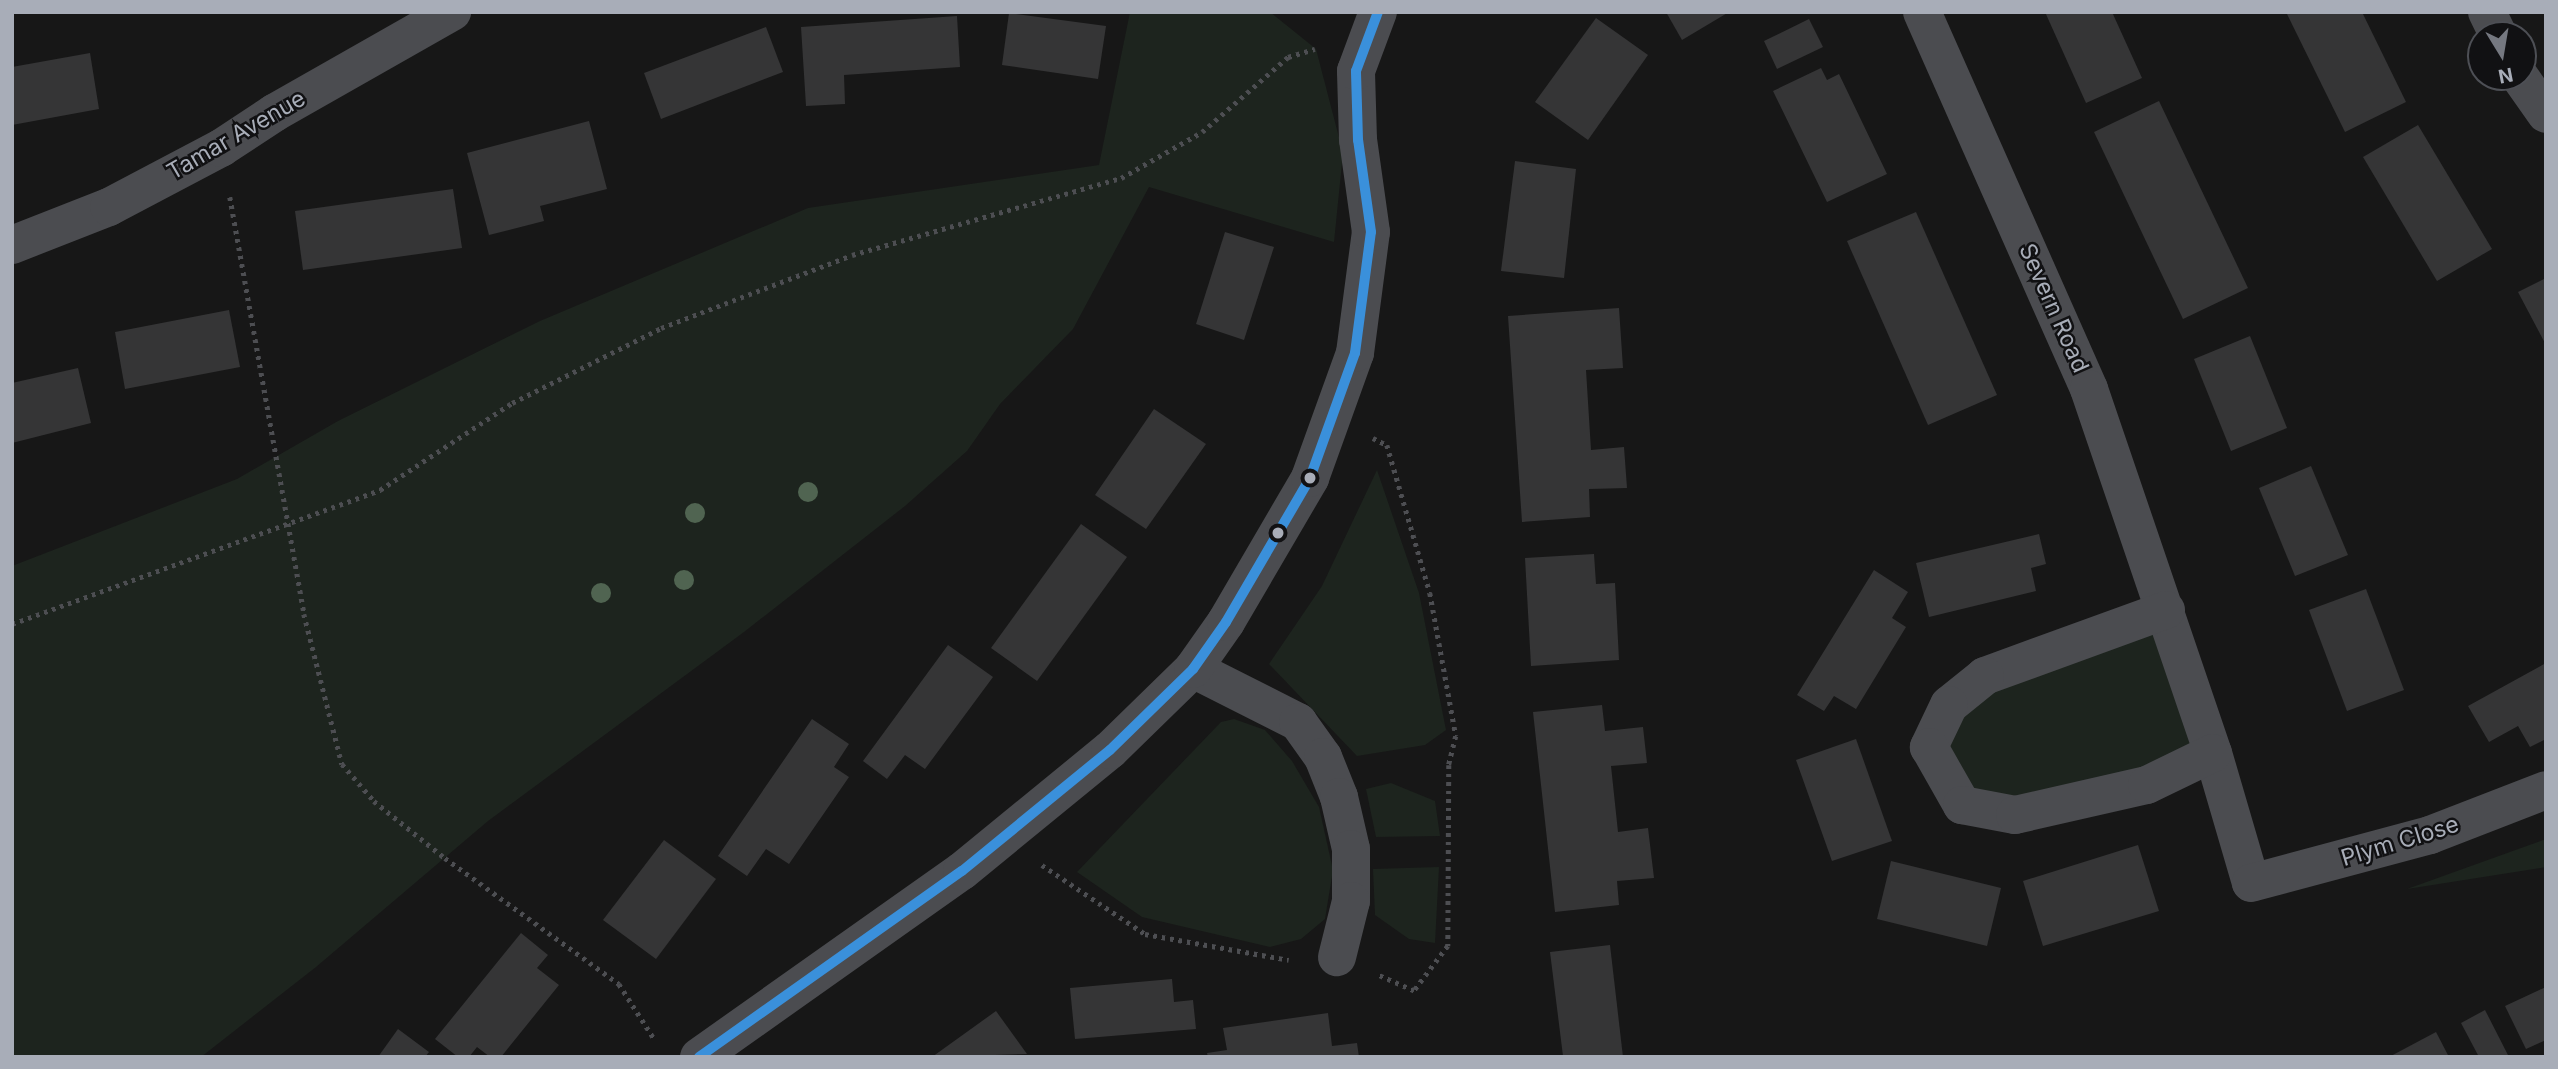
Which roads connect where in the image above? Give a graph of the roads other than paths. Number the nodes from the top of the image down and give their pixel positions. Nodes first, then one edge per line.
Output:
1 (452, 12) edge
2 (1922, 12) edge
3 (1372, 14) edge
4 (2530, 91) edge
5 (2546, 114) edge
6 (12, 245) edge
7 (2166, 610) junction
8 (1193, 669) junction
9 (2213, 753) junction
10 (2546, 790) edge
11 (2251, 883) joint
12 (1337, 957) dead end
13 (699, 1057) edge

1 - 6 street, Tamar Avenue
2 - 7 street, Severn Road
3 - 8 street
4 - 5 street
7 - 9 street, Severn Road
7 - 9 street
8 - 12 street
8 - 13 street
9 - 11 street, Severn Road
10 - 11 street, Plym Close

